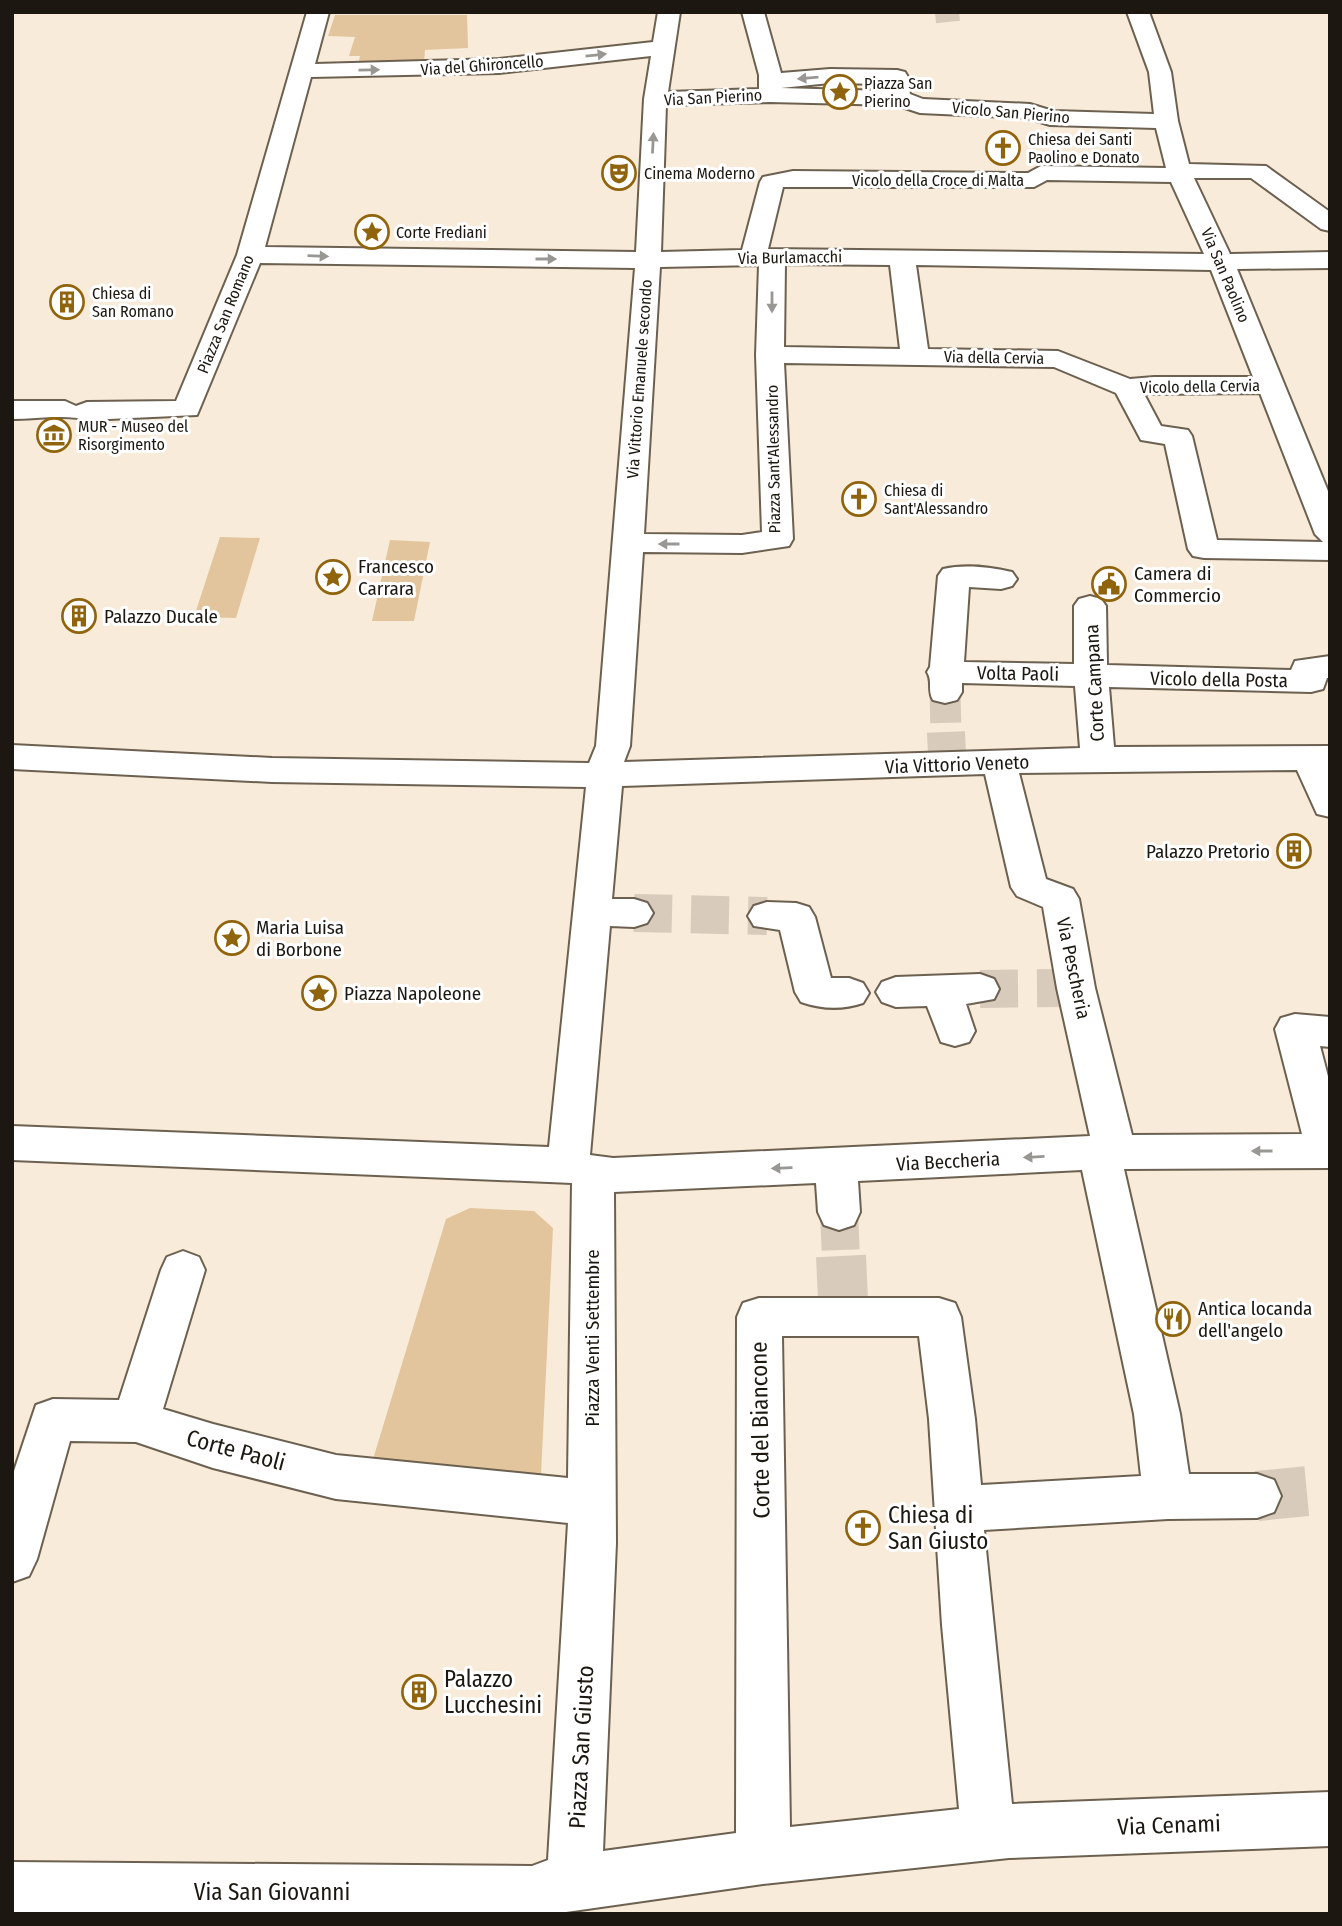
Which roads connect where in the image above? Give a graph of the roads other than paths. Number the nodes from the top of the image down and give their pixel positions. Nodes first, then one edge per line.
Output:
1 (318, 12) edge
2 (669, 12) edge
3 (753, 12) edge
4 (1138, 12) edge
5 (663, 48) junction
6 (301, 71) junction
7 (770, 88) junction
8 (655, 99) junction
9 (1166, 121) junction
10 (1180, 173) junction
11 (1330, 224) edge
12 (250, 255) junction
13 (902, 257) junction
14 (762, 258) junction
15 (648, 260) junction
16 (1330, 260) edge
17 (1221, 262) junction
18 (771, 350) junction
19 (922, 356) junction
20 (1272, 385) junction
21 (1127, 388) junction
22 (12, 410) edge
23 (1300, 457) junction
24 (1330, 457) edge
25 (1330, 534) edge
26 (626, 543) junction
27 (1330, 551) edge
28 (1001, 579) dead end
29 (1090, 606) dead end
30 (1330, 667) edge
31 (1091, 675) junction
32 (12, 757) edge
33 (1320, 758) edge
34 (1098, 759) junction
35 (609, 761) junction
36 (999, 762) junction
37 (1330, 805) edge
38 (593, 912) junction
39 (634, 913) tunnel mouth
40 (767, 916) tunnel mouth
41 (980, 989) tunnel mouth
42 (942, 990) junction
43 (896, 992) dead end
44 (849, 993) dead end
45 (955, 1031) dead end
46 (1330, 1032) edge
47 (12, 1143) edge
48 (1328, 1151) edge
49 (1107, 1153) junction
50 (836, 1166) junction
51 (581, 1169) junction
52 (839, 1212) tunnel mouth
53 (183, 1270) dead end
54 (136, 1421) junction
55 (1257, 1496) tunnel mouth
56 (1176, 1497) junction
57 (592, 1503) junction
58 (958, 1508) junction
59 (12, 1559) edge
60 (587, 1611) joint
61 (1330, 1819) edge
62 (998, 1832) junction
63 (762, 1857) junction
64 (12, 1890) edge
65 (546, 1897) edge

1 - 6 street, Piazza San Romano
2 - 5 street, Via Vittorio Emanuele secondo
3 - 7 street, Via San Pierino
4 - 9 street, Via San Paolino
6 -> 5 street, Via del Ghironcello
5 - 8 street, Via Vittorio Emanuele secondo
6 - 12 street, Piazza San Romano
7 - 8 street, Via San Pierino
7 - 9 street, Vicolo San Pierino
15 -> 8 street, Via Vittorio Emanuele secondo
9 - 10 street, Via San Paolino
10 - 11 street
10 - 14 street, Vicolo della Croce di Malta
10 - 17 street, Via San Paolino
12 -> 15 street, Via Burlamacchi
12 - 22 street, Piazza San Romano
13 - 14 street, Via Burlamacchi
13 - 17 street, Via Burlamacchi
13 - 19 street
14 - 15 street, Via Burlamacchi
14 -> 18 street
15 - 26 street, Via Vittorio Emanuele secondo
16 - 17 street, Via Burlamacchi
17 - 20 street, Via San Paolino
18 - 19 street
18 -> 26 street, Piazza Sant'Alessandro
19 - 21 street, Via della Cervia
20 - 21 street, Vicolo della Cervia
20 - 23 street, Via San Paolino
21 - 27 street
23 - 24 street
23 - 25 street, Via San Paolino
26 - 35 street, Via Vittorio Emanuele secondo
28 - 31 street, Volta Paoli
29 - 31 street, Corte Campana
30 - 31 street, Vicolo della Posta
31 - 34 street, Corte Campana
32 - 35 street
33 - 34 street, Via Vittorio Veneto
33 - 37 street
34 - 36 street, Via Vittorio Veneto
35 - 36 street, Via Vittorio Veneto
35 - 38 street
36 - 49 street, Via Pescheria
38 - 39 street
38 - 51 street
40 - 44 street
41 - 42 street
42 - 43 street
42 - 45 street
46 - 48 street
47 - 51 street
48 -> 49 street, Via Beccheria
49 -> 50 street, Via Beccheria
49 - 56 street, Via Pescheria
50 -> 51 street, Via Beccheria
50 - 52 street
51 - 57 street, Piazza Venti Settembre
53 - 54 street
54 - 57 street, Corte Paoli
54 - 59 street, Corte Paoli
55 - 56 street
56 - 58 street
57 - 60 street, Piazza Venti Settembre
58 - 62 street, Corte del Biancone
58 - 63 street, Corte del Biancone
60 - 65 street, Piazza San Giusto
61 - 62 street, Via Cenami
62 - 63 street
63 - 65 street
64 - 65 street, Via San Giovanni

